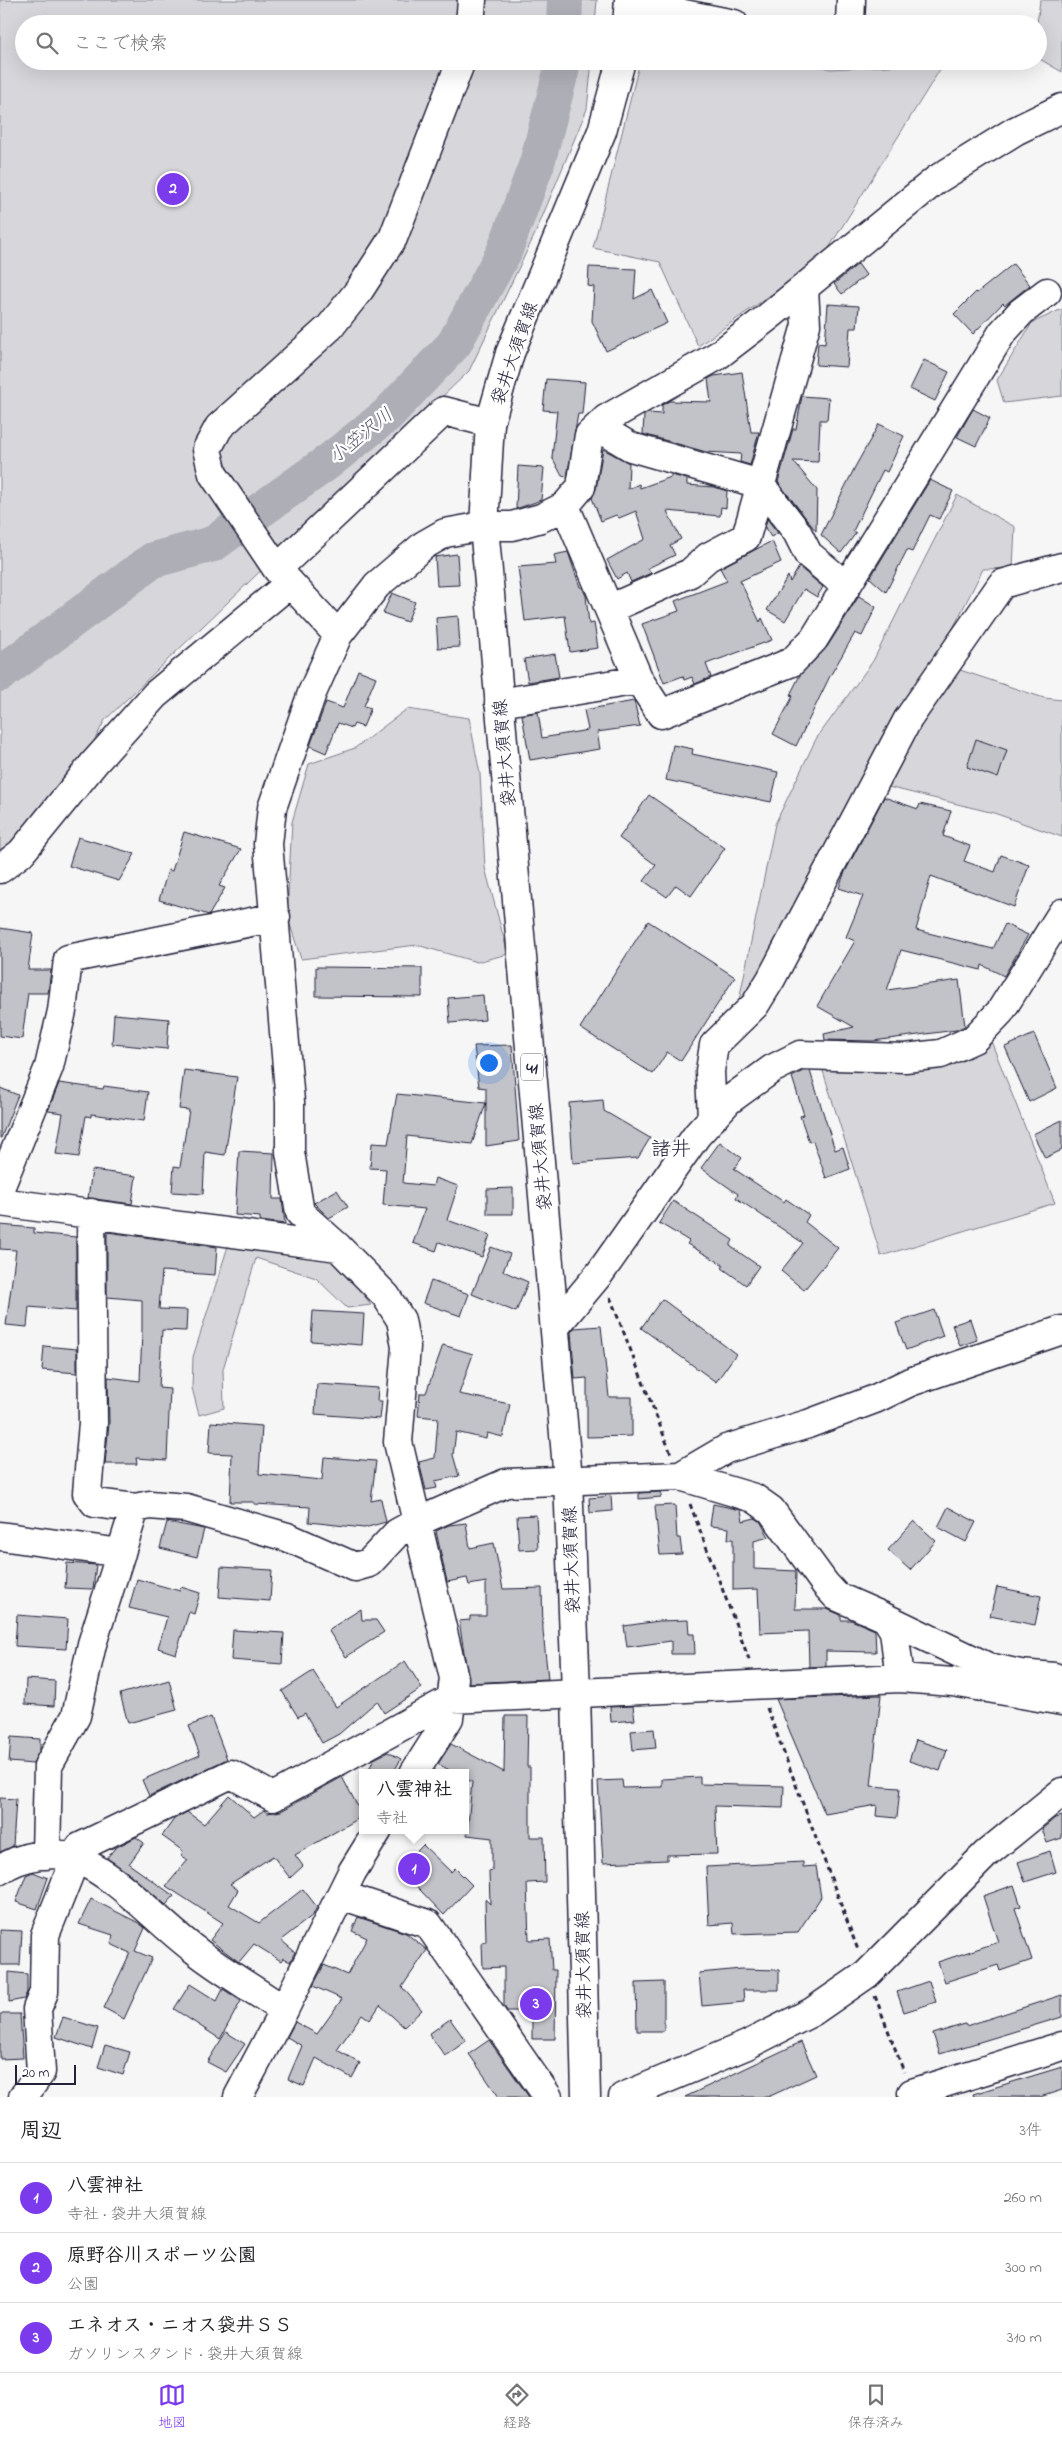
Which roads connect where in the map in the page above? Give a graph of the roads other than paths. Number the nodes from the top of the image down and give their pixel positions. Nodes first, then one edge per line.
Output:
1 (472, 0) edge
2 (851, 0) edge
3 (628, 9) edge
4 (471, 15) edge
5 (670, 15) edge
6 (850, 15) edge
7 (458, 70) edge
8 (619, 70) edge
9 (1062, 108) edge
10 (804, 288) junction
11 (1047, 292) dead end
12 (490, 423) junction
13 (598, 427) junction
14 (760, 484) junction
15 (565, 506) junction
16 (484, 526) junction
17 (1062, 567) edge
18 (284, 576) junction
19 (846, 586) junction
20 (609, 609) junction
21 (338, 635) junction
22 (639, 680) junction
23 (499, 703) junction
24 (0, 869) edge
25 (1062, 913) edge
26 (276, 917) junction
27 (712, 1119) junction
28 (0, 1188) edge
29 (0, 1202) edge
30 (91, 1213) junction
31 (338, 1246) junction
32 (555, 1327) junction
33 (1062, 1330) edge
34 (680, 1476) junction
35 (568, 1479) junction
36 (136, 1508) junction
37 (417, 1522) junction
38 (0, 1536) edge
39 (121, 1553) junction
40 (886, 1618) junction
41 (900, 1678) junction
42 (1058, 1689) edge
43 (576, 1692) junction
44 (451, 1699) junction
45 (417, 1769) edge
46 (1062, 1792) edge
47 (376, 1834) edge
48 (46, 1855) junction
49 (75, 1859) junction
50 (0, 1870) edge
51 (341, 1895) junction
52 (284, 2010) junction
53 (1062, 2046) edge
54 (912, 2093) dead end
55 (23, 2097) edge
56 (238, 2097) edge
57 (548, 2097) edge
58 (586, 2097) edge
59 (623, 2097) edge

1 - 4 street
2 - 6 street
3 - 5 street
7 - 18 street
8 - 12 street, 袋井大須賀線 / 41
9 - 10 street
10 - 13 street
10 - 14 street
11 - 19 street
12 - 16 street, 袋井大須賀線 / 41
12 - 18 street
13 - 14 street
13 - 15 street
14 - 19 street
14 - 20 street
15 - 16 street
15 - 20 street
16 - 21 street
16 - 23 street, 袋井大須賀線 / 41
17 - 27 street
18 - 21 street
18 - 24 street
19 - 22 street
20 - 22 street
21 - 26 street
22 - 23 street
23 - 32 street, 袋井大須賀線 / 41
25 - 27 street
26 - 28 street
26 - 31 street
27 - 32 street
29 - 30 street
30 - 31 street
30 - 36 street
31 - 37 street
32 - 35 street, 袋井大須賀線 / 41
33 - 34 street
34 - 35 street
34 - 40 street
35 - 37 street
35 - 43 street, 袋井大須賀線 / 41
36 - 37 street
36 - 39 street
37 - 44 street
38 - 39 street
39 - 48 street
40 - 41 street
40 - 42 street
41 - 42 street
41 - 43 street
43 - 44 street
43 - 58 street, 袋井大須賀線 / 41
44 - 45 street
44 - 49 street
46 - 59 street
47 - 51 street
48 - 49 street
48 - 50 street
49 - 52 street
49 - 55 street
51 - 52 street
51 - 57 street
52 - 56 street
53 - 54 street

